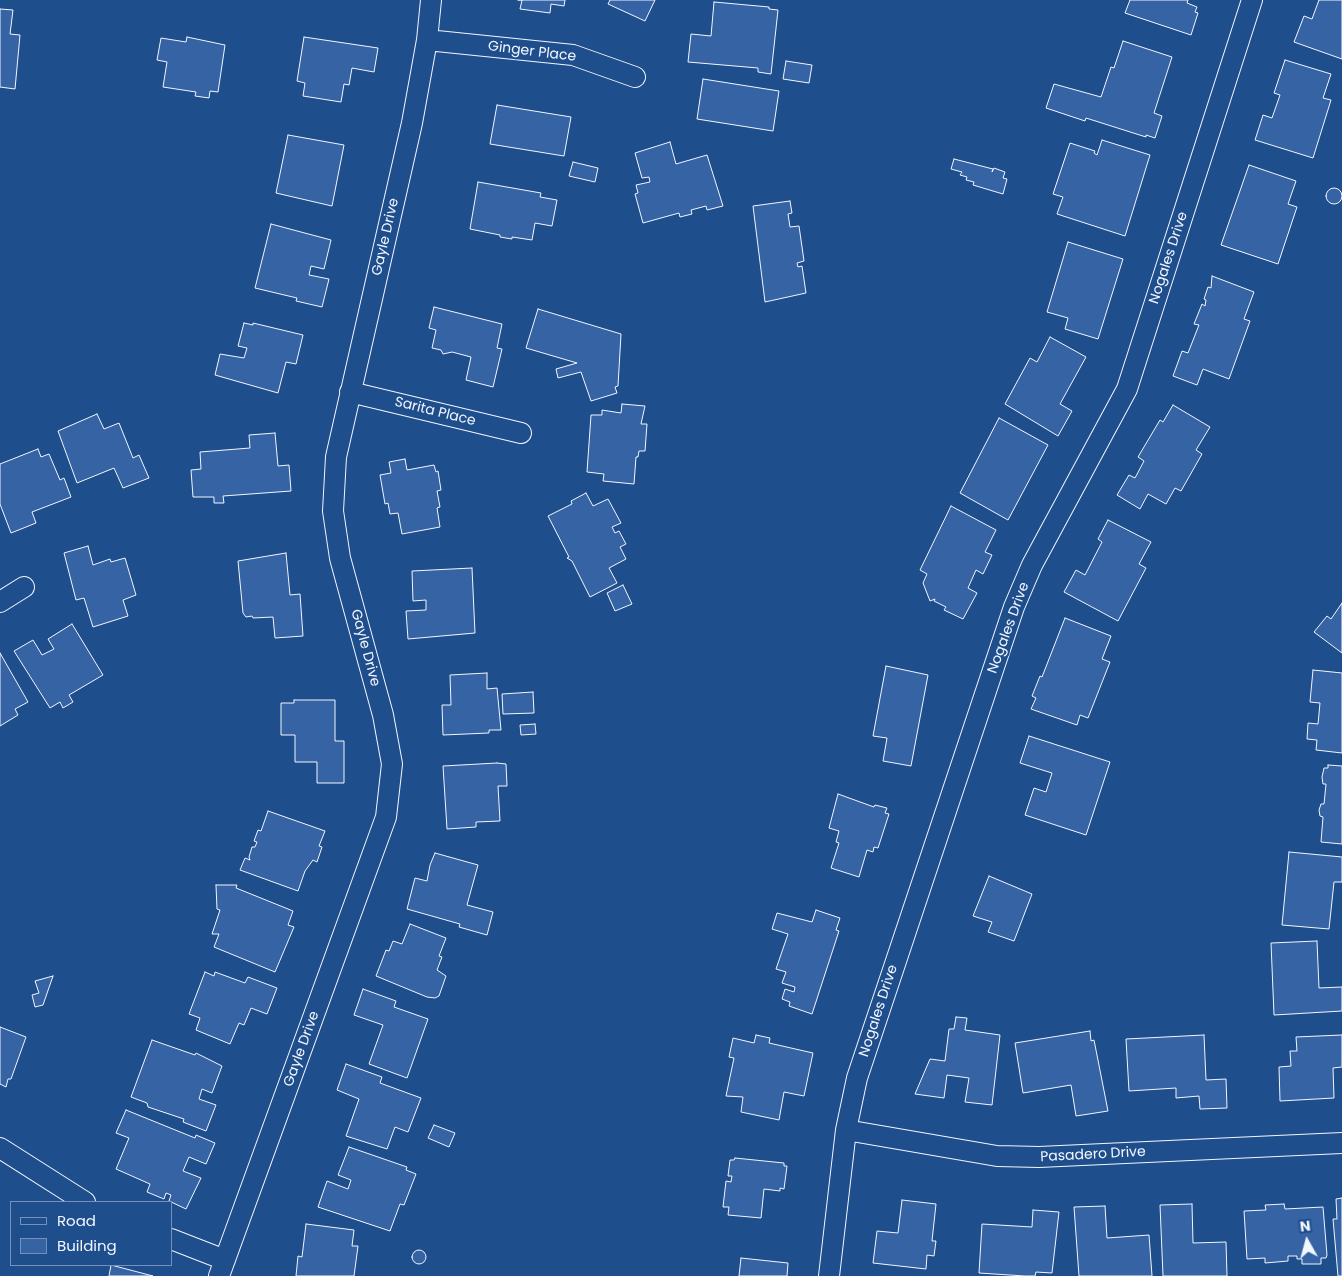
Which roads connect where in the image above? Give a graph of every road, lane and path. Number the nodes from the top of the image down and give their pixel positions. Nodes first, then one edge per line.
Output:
1 (431, 0) edge
2 (1252, 0) edge
3 (427, 40) junction
4 (635, 77) dead end
5 (350, 392) junction
6 (521, 434) dead end
7 (24, 587) dead end
8 (0, 602) edge
9 (846, 1130) junction
10 (1342, 1143) edge
11 (0, 1148) edge
12 (83, 1201) edge
13 (172, 1240) edge
14 (222, 1268) edge
15 (829, 1276) edge

1 - 3 street, Gayle Drive
2 - 9 street, Nogales Drive
3 - 4 street, Ginger Place
3 - 5 street, Gayle Drive
5 - 6 street, Sarita Place
5 - 14 street, Gayle Drive
7 - 8 street
9 - 10 street, Pasadero Drive
9 - 15 street, Nogales Drive
11 - 12 street
13 - 14 street

